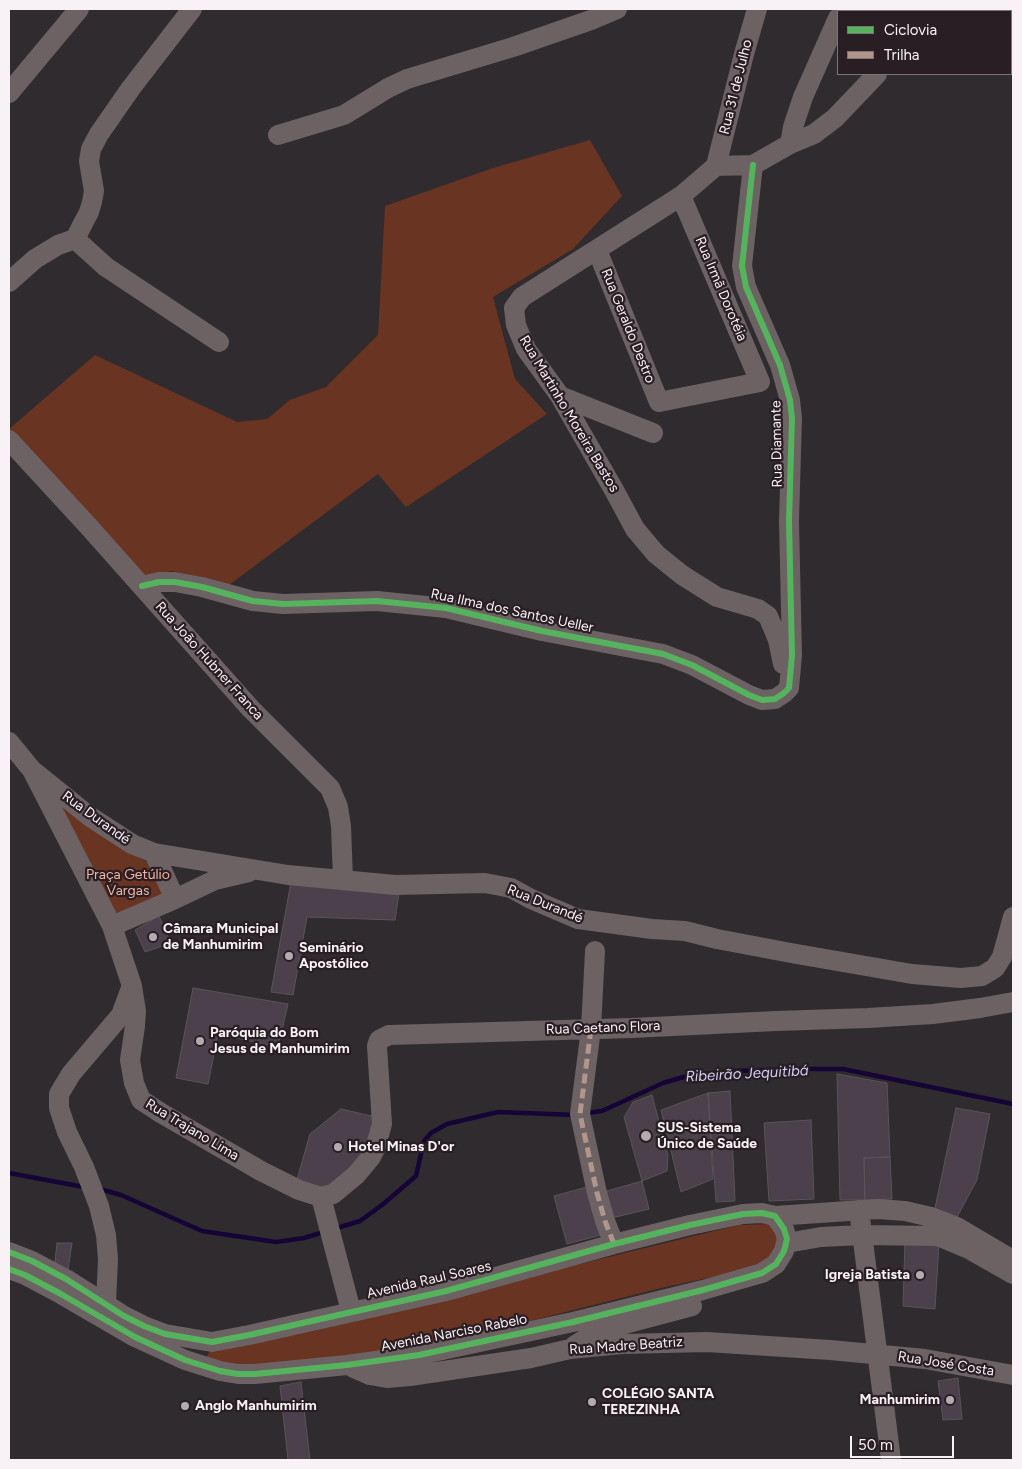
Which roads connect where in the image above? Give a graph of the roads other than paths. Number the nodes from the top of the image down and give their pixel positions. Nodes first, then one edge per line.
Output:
1 (79, 9) edge
2 (192, 9) edge
3 (617, 9) edge
4 (757, 9) edge
5 (836, 28) edge
6 (876, 75) edge
7 (9, 93) edge
8 (278, 135) dead end
9 (790, 144) junction
10 (753, 165) junction
11 (716, 166) junction
12 (681, 196) junction
13 (75, 239) junction
14 (597, 250) junction
15 (9, 282) edge
16 (219, 342) dead end
17 (560, 396) junction
18 (658, 402) joint
19 (653, 433) dead end
20 (9, 440) edge
21 (142, 586) junction
22 (789, 688) junction
23 (9, 742) edge
24 (32, 770) junction
25 (154, 853) junction
26 (256, 870) junction
27 (343, 879) junction
28 (175, 899) junction
29 (1013, 917) edge
30 (112, 926) junction
31 (595, 951) dead end
32 (132, 986) junction
33 (1013, 1002) edge
34 (591, 1029) junction
35 (322, 1202) junction
36 (859, 1210) junction
37 (769, 1215) junction
38 (929, 1226) junction
39 (862, 1235) junction
40 (787, 1243) junction
41 (614, 1244) junction
42 (9, 1252) edge
43 (1013, 1260) edge
44 (9, 1269) edge
45 (1013, 1274) edge
46 (725, 1283) junction
47 (351, 1312) junction
48 (108, 1313) junction
49 (212, 1342) junction
50 (570, 1349) junction
51 (879, 1354) junction
52 (347, 1365) junction
53 (209, 1368) junction
54 (1013, 1375) edge
55 (891, 1460) edge

1 - 7 street
2 - 13 street
3 - 8 street
4 - 11 street, Rua 31 de Julho
5 - 9 street
6 - 9 street
9 - 10 street
10 - 11 street
10 - 22 street, Rua Diamante
11 - 12 street, Rua Martinho Moreira Bastos
12 - 14 street, Rua Martinho Moreira Bastos
12 - 18 street, Rua Irmã Dorotéia
13 - 15 street
13 - 16 street
14 - 17 street, Rua Martinho Moreira Bastos
14 - 18 street, Rua Geraldo Destro
17 - 19 street
17 - 22 street, Rua Martinho Moreira Bastos
20 - 21 street, Rua João Hubner Franca
21 - 22 street, Rua Ilma dos Santos Ueller
21 - 27 street, Rua João Hubner Franca
23 - 24 street
24 - 25 street, Rua Durandé
24 - 30 street, Rua Trajano Lima
25 - 26 street, Rua Durandé
25 - 28 street
26 - 27 street, Rua Durandé
26 - 28 street
27 - 29 street, Rua Durandé
28 - 30 street
30 - 32 street, Rua Trajano Lima
31 - 34 street
32 - 35 street, Rua Trajano Lima
32 - 48 street
33 - 34 street, Rua Caetano Flora
34 - 35 street, Rua Caetano Flora
34 - 41 street
35 - 47 street
36 - 37 street, Avenida Raul Soares
36 - 38 street, Avenida Raul Soares
36 - 39 street
37 - 40 street
37 - 41 street, Avenida Raul Soares
38 - 39 street, Avenida Raul Soares
38 - 43 street, Avenida Raul Soares
38 - 45 street, Avenida Raul Soares
39 - 40 street, Avenida Raul Soares
39 - 51 street
40 - 46 street, Avenida Narciso Rabelo
41 - 47 street, Avenida Raul Soares
42 - 48 street
44 - 48 street
46 - 50 street
46 - 52 street, Avenida Narciso Rabelo
47 - 49 street, Avenida Raul Soares
48 - 49 street, Avenida Raul Soares
48 - 53 street, Avenida Narciso Rabelo
49 - 53 street
50 - 51 street, Rua Madre Beatriz
50 - 52 street, Rua Madre Beatriz
51 - 54 street, Rua José Costa
51 - 55 street
52 - 53 street, Avenida Narciso Rabelo

